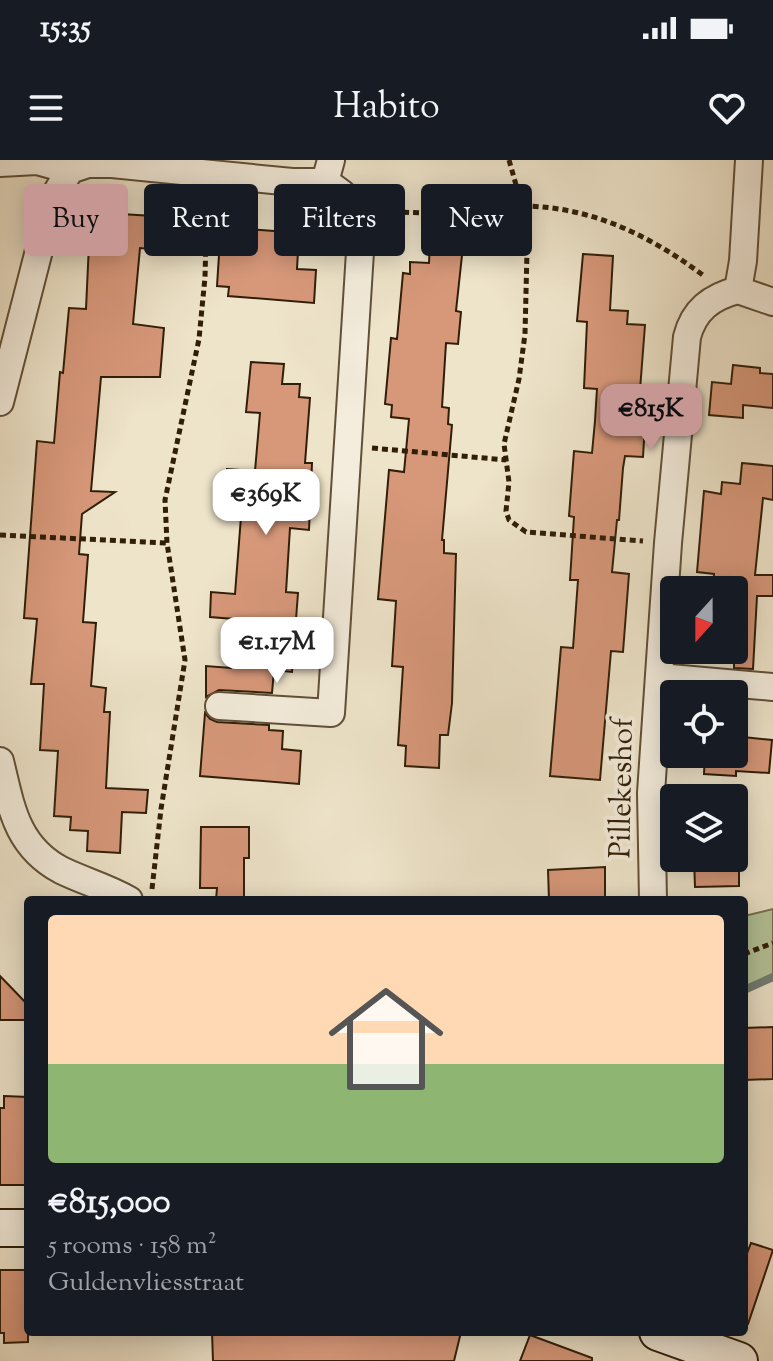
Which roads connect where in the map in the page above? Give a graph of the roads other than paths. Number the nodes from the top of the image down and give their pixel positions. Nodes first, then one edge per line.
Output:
1 (749, 160) edge
2 (0, 163) edge
3 (70, 170) junction
4 (328, 171) edge
5 (729, 293) junction
6 (773, 302) edge
7 (0, 402) edge
8 (659, 677) junction
9 (773, 687) edge
10 (219, 706) dead end
11 (0, 761) edge
12 (137, 896) edge
13 (653, 896) edge
14 (0, 1228) edge
15 (24, 1228) edge
16 (669, 1336) edge
17 (739, 1361) edge

1 - 5 street
2 - 3 street
3 - 4 street
3 - 7 street
4 - 10 street
5 - 6 street
5 - 8 street, Pillekeshof
8 - 9 street
8 - 13 street, Pillekeshof
11 - 12 street
14 - 15 street
16 - 17 street

